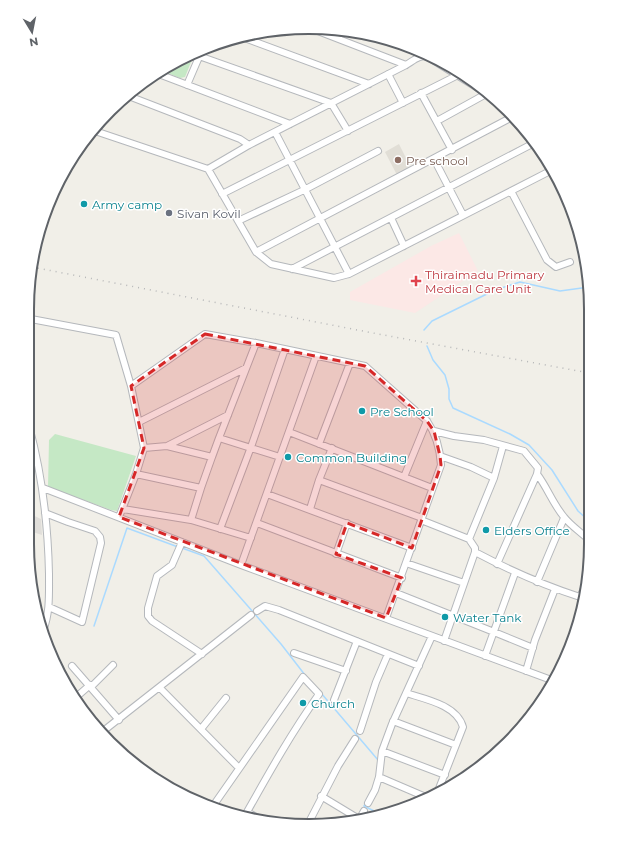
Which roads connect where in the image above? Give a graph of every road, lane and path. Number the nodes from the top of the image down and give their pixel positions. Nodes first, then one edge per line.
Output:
1 (328, 35) edge
2 (250, 40) edge
3 (200, 56) edge
4 (198, 57) edge
5 (419, 57) edge
6 (406, 65) junction
7 (388, 74) junction
8 (163, 76) edge
9 (456, 76) edge
10 (369, 84) junction
11 (187, 85) junction
12 (421, 94) junction
13 (482, 96) edge
14 (133, 98) edge
15 (331, 103) junction
16 (403, 103) junction
17 (508, 120) edge
18 (437, 122) junction
19 (290, 124) junction
20 (348, 131) junction
21 (99, 132) edge
22 (274, 132) junction
23 (249, 145) junction
24 (530, 145) edge
25 (452, 150) junction
26 (378, 151) dead end
27 (434, 159) junction
28 (289, 161) junction
29 (208, 169) junction
30 (547, 172) edge
31 (449, 188) junction
32 (304, 190) junction
33 (511, 191) junction
34 (222, 194) junction
35 (464, 215) junction
36 (319, 218) junction
37 (391, 218) junction
38 (238, 221) junction
39 (333, 246) junction
40 (404, 246) junction
41 (256, 252) junction
42 (570, 262) dead end
43 (292, 269) junction
44 (349, 274) junction
45 (34, 320) edge
46 (256, 343) junction
47 (284, 349) junction
48 (316, 356) junction
49 (350, 363) junction
50 (246, 368) junction
51 (131, 386) junction
52 (228, 415) junction
53 (427, 421) junction
54 (139, 422) junction
55 (434, 431) junction
56 (289, 432) junction
57 (219, 438) junction
58 (319, 444) junction
59 (167, 446) junction
60 (503, 446) junction
61 (251, 447) junction
62 (34, 448) edge
63 (144, 448) junction
64 (332, 448) junction
65 (212, 456) junction
66 (440, 456) junction
67 (280, 457) junction
68 (136, 474) junction
69 (537, 474) junction
70 (404, 477) junction
71 (494, 478) junction
72 (319, 480) junction
73 (43, 488) junction
74 (201, 488) junction
75 (432, 488) junction
76 (267, 494) junction
77 (123, 509) junction
78 (310, 509) junction
79 (45, 513) junction
80 (119, 517) junction
81 (564, 518) junction
82 (421, 519) junction
83 (191, 520) junction
84 (257, 523) junction
85 (347, 523) junction
86 (220, 529) junction
87 (584, 535) edge
88 (251, 538) junction
89 (469, 539) junction
90 (180, 546) junction
91 (412, 548) junction
92 (475, 552) junction
93 (336, 554) junction
94 (406, 562) junction
95 (498, 564) junction
96 (241, 565) junction
97 (515, 573) junction
98 (402, 578) junction
99 (537, 582) junction
100 (464, 583) junction
101 (555, 589) junction
102 (396, 594) junction
103 (579, 597) edge
104 (49, 607) junction
105 (257, 611) dead end
106 (251, 616) dead end
107 (452, 616) junction
108 (386, 618) junction
109 (46, 624) edge
110 (494, 632) junction
111 (432, 636) junction
112 (357, 641) junction
113 (444, 641) junction
114 (533, 648) junction
115 (294, 653) dead end
116 (202, 654) junction
117 (388, 654) junction
118 (485, 656) junction
119 (113, 664) dead end
120 (72, 666) dead end
121 (419, 666) junction
122 (346, 671) junction
123 (526, 671) junction
124 (549, 679) edge
125 (91, 686) junction
126 (160, 688) junction
127 (406, 693) junction
128 (79, 695) edge
129 (226, 698) dead end
130 (334, 700) dead end
131 (119, 720) junction
132 (393, 721) junction
133 (106, 729) edge
134 (201, 729) junction
135 (360, 731) dead end
136 (355, 739) dead end
137 (456, 745) junction
138 (382, 751) junction
139 (239, 768) junction
140 (445, 774) junction
141 (379, 777) junction
142 (440, 785) edge
143 (421, 795) edge
144 (321, 796) junction
145 (216, 802) edge
146 (368, 803) dead end
147 (364, 811) dead end
148 (247, 812) edge
149 (362, 814) edge
150 (353, 816) edge
151 (310, 819) edge

1 - 6 street
2 - 10 street
3 - 15 street
4 - 11 street
5 - 6 street
6 - 7 street
7 - 10 street
7 - 16 street
8 - 11 street
9 - 12 street
10 - 15 street
11 - 19 street
12 - 16 street
12 - 18 street
13 - 18 street
14 - 23 street
15 - 19 street
15 - 20 street
16 - 20 street
17 - 25 street
18 - 25 street
19 - 22 street
20 - 28 street
21 - 29 street
22 - 23 street
22 - 28 street
23 - 29 street
24 - 31 street
25 - 27 street
26 - 32 street
27 - 31 street
27 - 36 street
28 - 32 street
28 - 34 street
29 - 34 street
30 - 33 street
31 - 35 street
31 - 37 street
32 - 36 street
32 - 38 street
33 - 35 street
33 - 42 street
34 - 38 street
35 - 40 street
36 - 39 street
36 - 41 street
37 - 39 street
37 - 40 street
38 - 41 street
39 - 43 street
39 - 44 street
40 - 44 street
41 - 43 street
43 - 44 street
45 - 51 street
46 - 47 street
46 - 50 street
46 - 51 street
47 - 48 street
47 - 61 street
48 - 49 street
48 - 56 street
49 - 53 street
49 - 58 street
50 - 52 street
50 - 54 street
51 - 54 street
52 - 57 street
52 - 59 street
53 - 55 street
53 - 70 street
54 - 63 street
55 - 60 street
55 - 66 street
56 - 58 street
56 - 67 street
57 - 61 street
57 - 65 street
58 - 64 street
59 - 63 street
59 - 65 street
60 - 69 street
60 - 71 street
61 - 67 street
61 - 86 street
62 - 73 street
63 - 68 street
64 - 70 street
64 - 72 street
65 - 74 street
66 - 71 street
66 - 75 street
67 - 76 street
68 - 74 street
68 - 77 street
69 - 81 street
69 - 95 street
70 - 75 street
71 - 89 street
72 - 78 street
72 - 82 street
73 - 79 street
73 - 80 street
74 - 83 street
75 - 82 street
76 - 78 street
76 - 84 street
77 - 80 street
77 - 83 street
78 - 85 street
79 - 104 street
79 - 104 street
80 - 90 street
81 - 87 street
81 - 99 street
82 - 89 street
82 - 91 street
83 - 86 street
84 - 88 street
84 - 93 street
85 - 91 street
85 - 93 street
86 - 88 street
88 - 96 street
89 - 92 street
90 - 96 street
90 - 116 street
91 - 94 street
92 - 95 street
92 - 100 street
93 - 98 street
94 - 98 street
94 - 100 street
95 - 97 street
96 - 108 street
97 - 99 street
97 - 110 street
98 - 102 street
99 - 101 street
100 - 107 street
101 - 103 street
101 - 114 street
102 - 107 street
102 - 108 street
104 - 109 street
105 - 112 street
106 - 116 street
107 - 110 street
107 - 113 street
108 - 111 street
110 - 114 street
110 - 118 street
111 - 113 street
111 - 121 street
112 - 117 street
112 - 122 street
113 - 118 street
114 - 123 street
115 - 122 street
116 - 126 street
117 - 121 street
117 - 135 street
118 - 123 street
119 - 125 street
120 - 125 street
121 - 127 street
122 - 130 street
123 - 124 street
125 - 128 street
125 - 131 street
126 - 131 street
126 - 134 street
127 - 132 street
127 - 137 street
129 - 134 street
131 - 133 street
132 - 137 street
132 - 138 street
134 - 139 street
136 - 144 street
137 - 140 street
138 - 140 street
138 - 141 street
139 - 145 street
139 - 148 street
140 - 142 street
141 - 143 street
141 - 146 street
144 - 150 street
144 - 151 street
147 - 149 street

